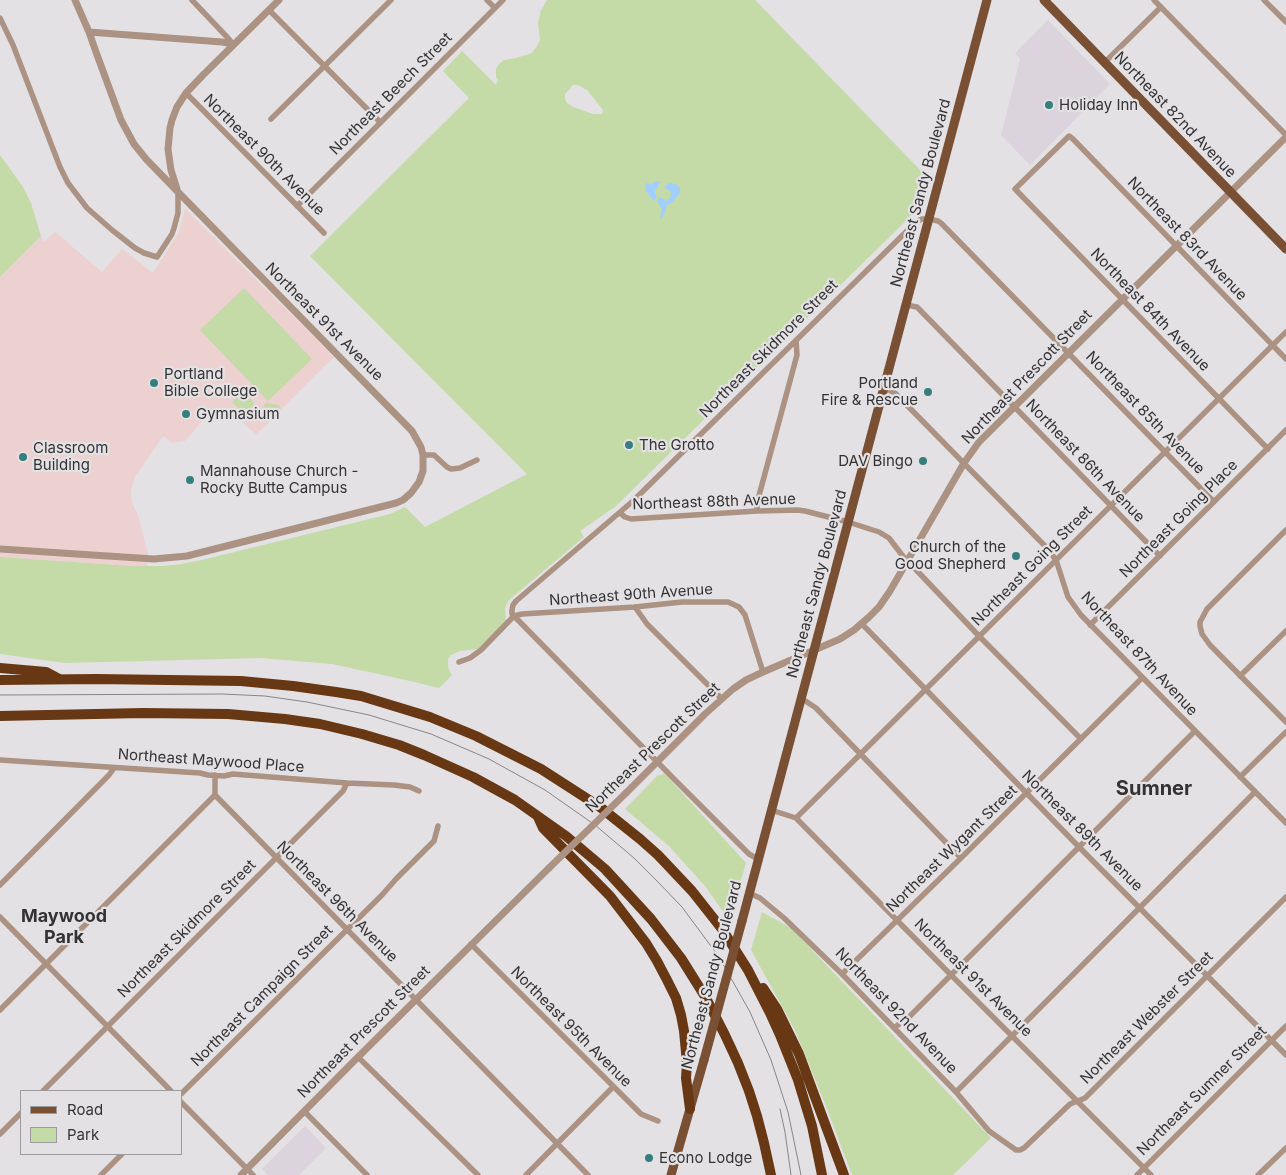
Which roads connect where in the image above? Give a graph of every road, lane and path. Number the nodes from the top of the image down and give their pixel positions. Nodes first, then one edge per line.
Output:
1 (75, 0) edge
2 (192, 0) edge
3 (279, 0) edge
4 (391, 0) edge
5 (487, 0) edge
6 (504, 0) edge
7 (987, 0) edge
8 (1044, 0) edge
9 (1154, 0) edge
10 (1264, 0) edge
11 (1161, 7) junction
12 (495, 8) junction
13 (269, 10) junction
14 (0, 18) edge
15 (1286, 22) edge
16 (90, 32) junction
17 (233, 44) junction
18 (1105, 62) junction
19 (325, 66) junction
20 (186, 94) junction
21 (270, 119) dead end
22 (380, 122) junction
23 (1286, 136) edge
24 (1015, 189) joint
25 (178, 192) junction
26 (1230, 192) junction
27 (297, 206) junction
28 (929, 218) junction
29 (324, 233) dead end
30 (1176, 246) junction
31 (1286, 249) edge
32 (1122, 299) junction
33 (906, 304) junction
34 (1286, 332) edge
35 (796, 340) junction
36 (1272, 346) junction
37 (1068, 353) junction
38 (1286, 359) edge
39 (884, 388) junction
40 (1219, 398) junction
41 (1014, 406) junction
42 (1286, 430) edge
43 (1268, 448) junction
44 (1165, 452) junction
45 (423, 455) junction
46 (477, 460) dead end
47 (964, 464) junction
48 (1214, 502) junction
49 (1111, 505) junction
50 (757, 511) junction
51 (620, 513) junction
52 (848, 522) junction
53 (1286, 530) edge
54 (0, 549) edge
55 (1160, 556) junction
56 (1056, 560) junction
57 (908, 561) junction
58 (635, 607) junction
59 (514, 616) junction
60 (862, 624) junction
61 (1090, 625) junction
62 (1286, 631) edge
63 (980, 636) junction
64 (814, 650) junction
65 (459, 662) dead end
66 (0, 668) edge
67 (763, 672) junction
68 (1240, 676) junction
69 (1142, 678) junction
70 (60, 679) junction
71 (0, 680) edge
72 (926, 689) junction
73 (722, 698) junction
74 (801, 698) junction
75 (0, 716) edge
76 (1286, 722) edge
77 (1195, 731) junction
78 (1286, 732) edge
79 (1082, 739) junction
80 (860, 754) junction
81 (0, 760) edge
82 (657, 762) junction
83 (114, 768) junction
84 (215, 775) junction
85 (1240, 777) junction
86 (347, 783) junction
87 (419, 791) dead end
88 (1255, 792) junction
89 (1027, 793) junction
90 (215, 795) junction
91 (772, 810) junction
92 (536, 814) junction
93 (796, 818) junction
94 (1286, 823) edge
95 (438, 826) dead end
96 (1079, 847) junction
97 (276, 858) junction
98 (962, 858) junction
99 (758, 859) junction
100 (0, 885) edge
101 (750, 893) junction
102 (1286, 897) edge
103 (1140, 908) junction
104 (0, 917) edge
105 (897, 921) junction
106 (346, 930) junction
107 (472, 944) junction
108 (46, 964) junction
109 (748, 970) junction
110 (842, 974) junction
111 (951, 975) junction
112 (1207, 975) junction
113 (415, 1000) junction
114 (0, 1010) edge
115 (108, 1026) junction
116 (1286, 1026) edge
117 (894, 1028) junction
118 (1012, 1036) junction
119 (1271, 1040) junction
120 (1286, 1055) edge
121 (358, 1057) junction
122 (614, 1087) junction
123 (44, 1090) edge
124 (170, 1090) edge
125 (956, 1092) junction
126 (182, 1093) edge
127 (1077, 1101) junction
128 (182, 1103) edge
129 (690, 1110) junction
130 (304, 1111) junction
131 (20, 1113) edge
132 (658, 1121) dead end
133 (0, 1134) edge
134 (558, 1144) junction
135 (1286, 1148) edge
136 (1020, 1150) joint
137 (121, 1155) edge
138 (1144, 1168) junction
139 (247, 1169) junction
140 (101, 1175) edge
141 (241, 1175) edge
142 (254, 1175) edge
143 (367, 1175) edge
144 (478, 1175) edge
145 (526, 1175) edge
146 (588, 1175) edge
147 (671, 1175) edge
148 (771, 1175) edge
149 (822, 1175) edge
150 (844, 1175) edge
151 (1136, 1175) edge
152 (1151, 1175) edge
153 (1258, 1175) edge

1 - 16 street
2 - 17 street
3 - 13 street
4 - 19 street
5 - 12 street
6 - 12 street, Northeast Beech Street
7 - 28 main road, Northeast Sandy Boulevard
8 - 18 main road, Northeast 82nd Avenue
9 - 11 street
10 - 15 street
11 - 18 street
11 - 23 street
12 - 22 street, Northeast Beech Street
13 - 17 street
13 - 19 street
14 - 25 street
16 - 17 street
16 - 25 street
17 - 20 street
18 - 26 main road, Northeast 82nd Avenue
19 - 21 street
19 - 22 street
20 - 25 street
20 - 27 street, Northeast 90th Avenue
22 - 27 street, Northeast Beech Street
23 - 26 street, Northeast Prescott Street
24 - 30 street, Northeast 83rd Avenue
24 - 32 street, Northeast 84th Avenue
25 - 45 street, Northeast 91st Avenue
26 - 30 street, Northeast Prescott Street
26 - 31 main road, Northeast 82nd Avenue
27 - 29 street, Northeast 90th Avenue
28 - 33 main road, Northeast Sandy Boulevard
28 - 35 street, Northeast Skidmore Street
28 - 37 street, Northeast 85th Avenue
30 - 32 street, Northeast Prescott Street
30 - 36 street, Northeast 83rd Avenue
32 - 37 street, Northeast Prescott Street
32 - 40 street, Northeast 84th Avenue
33 - 39 main road, Northeast Sandy Boulevard
33 - 41 street, Northeast 86th Avenue
34 - 36 street, Northeast Going Street
35 - 50 street
35 - 51 street, Northeast Skidmore Street
36 - 38 street, Northeast 83rd Avenue
36 - 40 street, Northeast Going Street
37 - 41 street, Northeast Prescott Street
37 - 44 street, Northeast 85th Avenue
39 - 47 street, Northeast 87th Avenue
39 - 52 main road, Northeast Sandy Boulevard
40 - 43 street, Northeast 84th Avenue
40 - 44 street, Northeast Going Street
41 - 47 street, Northeast Prescott Street
41 - 49 street, Northeast 86th Avenue
42 - 43 street, Northeast Going Place
43 - 48 street, Northeast Going Place
44 - 48 street, Northeast 85th Avenue
44 - 49 street, Northeast Going Street
45 - 46 street
45 - 54 street
47 - 56 street, Northeast 87th Avenue
47 - 57 street, Northeast Prescott Street
48 - 55 street, Northeast Going Place
49 - 55 street, Northeast 86th Avenue
49 - 56 street, Northeast Going Street
50 - 51 street, Northeast 88th Avenue
50 - 52 street, Northeast 88th Avenue
51 - 59 street, Northeast Skidmore Street
52 - 57 street, Northeast 88th Avenue
52 - 64 main road, Northeast Sandy Boulevard
53 - 68 street
55 - 61 street, Northeast Going Place
56 - 61 street, Northeast 87th Avenue
56 - 63 street, Northeast Going Street
57 - 60 street, Northeast Prescott Street
57 - 63 street, Northeast 88th Avenue
58 - 59 street, Northeast 90th Avenue
58 - 67 street, Northeast 90th Avenue
58 - 73 street
59 - 65 street, Northeast Skidmore Street
59 - 82 street
60 - 64 street, Northeast Prescott Street
60 - 72 street, Northeast 89th Avenue
61 - 69 street, Northeast 87th Avenue
62 - 68 street
63 - 72 street, Northeast Going Street
63 - 79 street, Northeast 88th Avenue
64 - 67 street, Northeast Prescott Street
64 - 74 main road, Northeast Sandy Boulevard
66 - 70 highway
67 - 73 street, Northeast Prescott Street
68 - 76 street
69 - 77 street, Northeast 87th Avenue
69 - 79 street, Northeast Wygant Street
70 - 71 highway
70 - 109 highway
72 - 80 street, Northeast Going Street
72 - 89 street, Northeast 89th Avenue
73 - 82 street, Northeast Prescott Street
74 - 80 street
74 - 91 main road, Northeast Sandy Boulevard
75 - 92 highway
77 - 85 street, Northeast 87th Avenue
77 - 96 street
78 - 85 street
79 - 89 street, Northeast Wygant Street
80 - 93 street, Northeast Going Street
80 - 98 street
81 - 83 street, Northeast Maywood Place
82 - 99 street
82 - 107 street, Northeast Prescott Street, bridge
83 - 84 street, Northeast Maywood Place
83 - 100 street
84 - 86 street, Northeast Maywood Place
84 - 90 street
85 - 88 street, Northeast 87th Avenue
86 - 87 street, Northeast Maywood Place
86 - 97 street, Northeast Skidmore Street
88 - 94 street, Northeast 87th Avenue
88 - 103 street
89 - 96 street, Northeast 89th Avenue
89 - 98 street, Northeast Wygant Street
90 - 97 street, Northeast 96th Avenue
90 - 108 street
91 - 93 street, Northeast 91st Avenue
91 - 99 main road, Northeast Sandy Boulevard
92 - 129 highway
92 - 148 highway
93 - 105 street, Northeast 91st Avenue
95 - 106 street, Northeast Campaign Street
96 - 103 street, Northeast 89th Avenue
96 - 111 street
97 - 106 street, Northeast 96th Avenue
97 - 115 street, Northeast Skidmore Street
98 - 105 street, Northeast Wygant Street
99 - 101 main road, Northeast Sandy Boulevard
101 - 110 street, Northeast 92nd Avenue
101 - 129 main road, Northeast Sandy Boulevard, bridge
102 - 112 street, Northeast Webster Street
103 - 112 street, Northeast 89th Avenue
103 - 118 street
104 - 108 street
105 - 110 street, Northeast Wygant Street
105 - 111 street, Northeast 91st Avenue
106 - 113 street, Northeast 96th Avenue
106 - 126 street, Northeast Campaign Street
107 - 113 street, Northeast Prescott Street
107 - 122 street, Northeast 95th Avenue
108 - 114 street
108 - 115 street
109 - 149 highway
109 - 150 highway
110 - 117 street, Northeast 92nd Avenue
111 - 117 street
111 - 118 street, Northeast 91st Avenue
112 - 119 street, Northeast 89th Avenue
112 - 127 street, Northeast Webster Street
113 - 121 street, Northeast Prescott Street
113 - 134 street, Northeast 96th Avenue
115 - 123 street, Northeast Skidmore Street
115 - 124 street
116 - 119 street, Northeast Sumner Street
117 - 125 street, Northeast 92nd Avenue
118 - 125 street
118 - 127 street, Northeast 91st Avenue
119 - 120 street, Northeast 89th Avenue
119 - 138 street, Northeast Sumner Street
121 - 130 street, Northeast Prescott Street
121 - 144 street
122 - 132 street, Northeast 95th Avenue
122 - 134 street
125 - 136 street, Northeast 92nd Avenue
127 - 136 street, Northeast Webster Street
127 - 138 street, Northeast 91st Avenue
128 - 139 street
129 - 147 main road, Northeast Sandy Boulevard
130 - 139 street, Northeast Prescott Street
130 - 143 street
131 - 133 street
134 - 145 street
134 - 146 street, Northeast 96th Avenue
135 - 153 street
137 - 140 street
138 - 151 street, Northeast Sumner Street
138 - 152 street, Northeast 91st Avenue
139 - 141 street, Northeast Prescott Street
139 - 142 street

